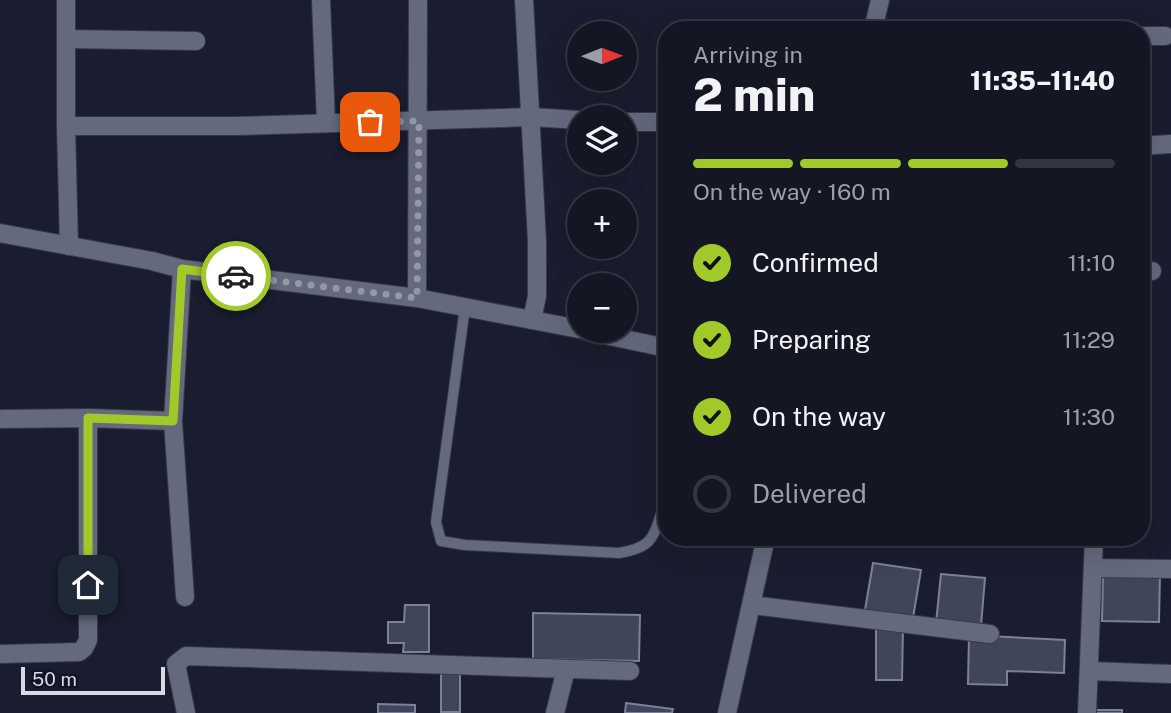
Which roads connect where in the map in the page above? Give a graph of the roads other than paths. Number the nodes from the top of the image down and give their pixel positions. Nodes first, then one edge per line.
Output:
1 (66, 0) edge
2 (321, 0) edge
3 (418, 0) edge
4 (524, 0) edge
5 (880, 0) edge
6 (875, 21) edge
7 (1150, 36) edge
8 (1165, 36) dead end
9 (66, 39) junction
10 (196, 41) dead end
11 (531, 117) junction
12 (567, 119) edge
13 (419, 121) junction
14 (326, 122) junction
15 (637, 122) edge
16 (658, 122) edge
17 (66, 126) junction
18 (1170, 144) edge
19 (1150, 145) edge
20 (0, 233) edge
21 (69, 246) junction
22 (182, 269) junction
23 (417, 298) junction
24 (466, 307) junction
25 (533, 320) junction
26 (567, 327) edge
27 (637, 342) edge
28 (658, 346) edge
29 (88, 418) junction
30 (0, 419) edge
31 (173, 421) junction
32 (658, 521) edge
33 (764, 546) edge
34 (1094, 546) edge
35 (1093, 568) junction
36 (1171, 569) edge
37 (185, 597) dead end
38 (752, 605) junction
39 (990, 634) dead end
40 (0, 654) edge
41 (566, 669) junction
42 (630, 671) dead end
43 (1089, 671) junction
44 (1171, 674) edge
45 (186, 713) edge
46 (555, 713) edge
47 (727, 713) edge
48 (1087, 713) edge

1 - 9 street
2 - 14 street
3 - 13 street
4 - 11 street
5 - 6 street
7 - 8 street
9 - 10 street
9 - 17 street
11 - 12 street
11 - 13 street
11 - 25 street
13 - 14 street
13 - 23 street
14 - 17 street
15 - 16 street
17 - 21 street
18 - 19 street
20 - 21 street
21 - 22 street
22 - 23 street
22 - 31 street
23 - 24 street
24 - 25 street
24 - 32 lane
25 - 26 street
27 - 28 street
29 - 30 street
29 - 31 street
29 - 40 street
31 - 37 street
33 - 38 street
34 - 35 street
35 - 36 street
35 - 43 street
38 - 39 street
38 - 47 street
41 - 42 street
41 - 45 street
41 - 46 street
43 - 44 street
43 - 48 street

